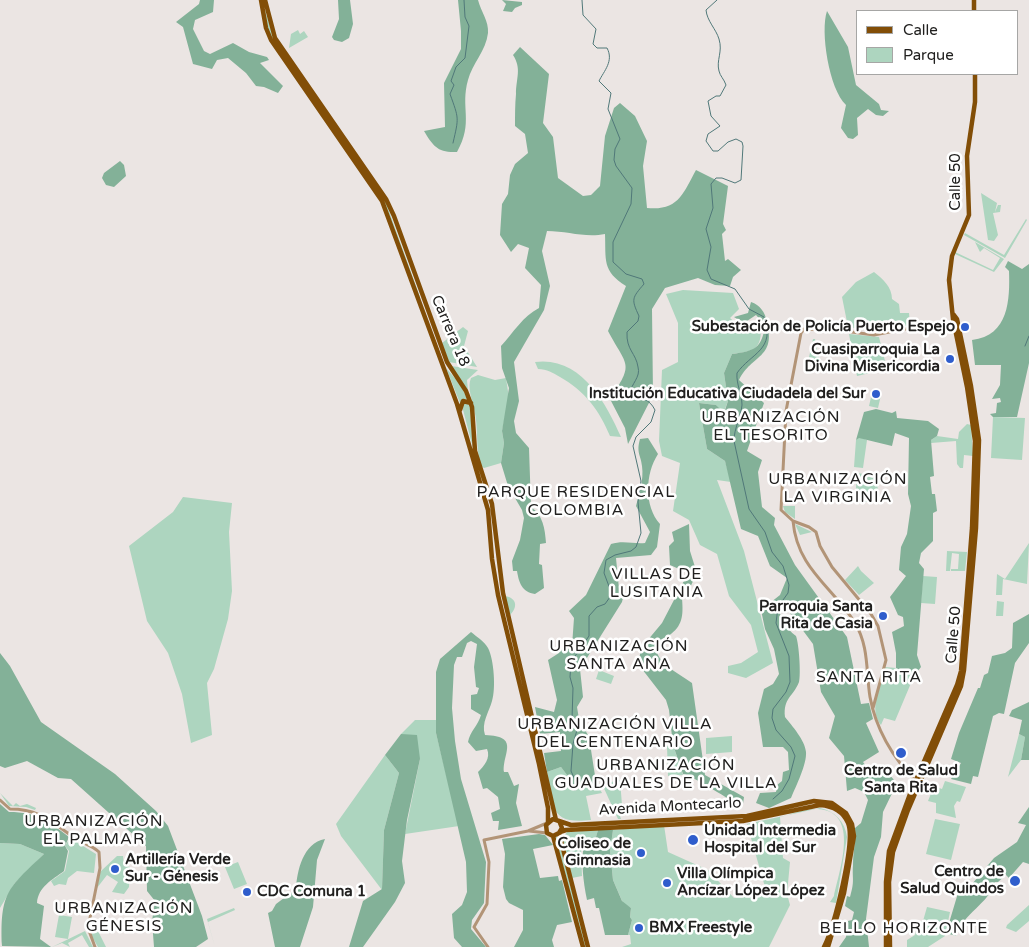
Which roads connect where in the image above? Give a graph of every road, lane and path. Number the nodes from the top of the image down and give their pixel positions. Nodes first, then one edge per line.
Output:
1 (261, 0) edge
2 (265, 0) edge
3 (975, 75) edge
4 (954, 316) junction
5 (954, 325) junction
6 (471, 403) junction
7 (460, 411) junction
8 (793, 521) junction
9 (873, 708) junction
10 (917, 783) junction
11 (0, 800) edge
12 (558, 821) junction
13 (547, 822) junction
14 (528, 831) junction
15 (547, 833) junction
16 (560, 833) junction
17 (553, 836) junction
18 (95, 947) edge
19 (488, 947) edge
20 (583, 947) edge
21 (588, 947) edge
22 (824, 947) edge
23 (829, 947) edge
24 (888, 947) edge

1 - 7 main road, Carrera 18
2 - 6 main road, Carrera 18
3 - 4 main road, Calle 50
4 - 5 main road, Calle 50
4 - 10 main road, Calle 50
5 - 8 street
5 - 10 main road, Calle 50
6 - 7 main road
6 - 12 main road, Carrera 18
7 - 13 main road, Carrera 18
8 - 9 street
8 - 9 street
9 - 10 street
10 - 24 main road, Calle 50
11 - 18 street
12 - 13 main road
12 - 16 main road
12 - 23 main road, Avenida Montecarlo
13 - 14 street
13 - 15 main road
14 - 15 street
14 - 19 street
15 - 17 main road
16 - 17 main road
16 - 21 main road
16 - 22 main road, Avenida Montecarlo
17 - 20 main road

